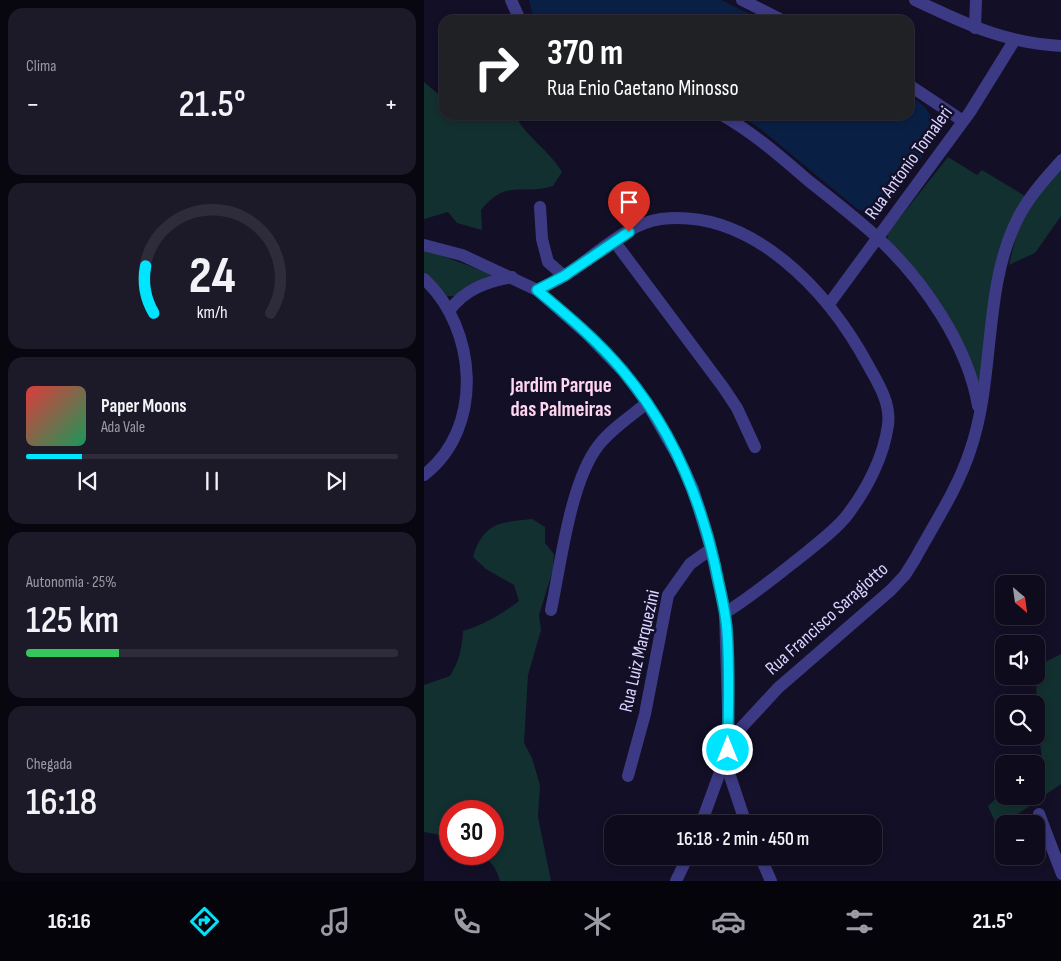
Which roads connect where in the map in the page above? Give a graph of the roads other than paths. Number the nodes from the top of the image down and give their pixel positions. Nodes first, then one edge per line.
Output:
1 (511, 0) edge
2 (742, 0) edge
3 (915, 0) edge
4 (976, 0) edge
5 (518, 15) edge
6 (772, 15) edge
7 (975, 28) junction
8 (1014, 41) junction
9 (1061, 46) edge
10 (914, 87) edge
11 (729, 120) edge
12 (964, 121) junction
13 (1061, 160) edge
14 (540, 207) dead end
15 (878, 238) junction
16 (614, 240) junction
17 (424, 245) edge
18 (564, 276) junction
19 (512, 277) junction
20 (424, 279) edge
21 (537, 290) junction
22 (829, 304) junction
23 (450, 310) junction
24 (647, 403) junction
25 (979, 416) junction
26 (755, 446) dead end
27 (424, 475) edge
28 (711, 549) junction
29 (551, 610) dead end
30 (725, 613) junction
31 (728, 750) junction
32 (628, 776) dead end
33 (1039, 814) dead end
34 (704, 815) edge
35 (743, 815) edge
36 (684, 865) edge
37 (764, 865) edge
38 (1061, 874) edge
39 (676, 881) edge
40 (771, 881) edge

1 - 5 street
2 - 6 street
3 - 7 street
4 - 7 street
7 - 8 street
8 - 9 street
8 - 12 street, Rua Antonio Tomaleri
10 - 12 street
11 - 15 street
12 - 15 street, Rua Antonio Tomaleri
13 - 25 street, Rua Francisco Saragiotto
14 - 18 street
15 - 22 street, Rua Antonio Tomaleri
15 - 25 street
16 - 18 street
16 - 22 street
16 - 26 street
17 - 19 street
18 - 21 street
19 - 21 street
19 - 23 street
20 - 23 street
21 - 24 street
22 - 30 street
23 - 27 street
24 - 28 street
24 - 29 street
25 - 31 street, Rua Francisco Saragiotto
28 - 30 street
28 - 32 street, Rua Luiz Marquezini
30 - 31 street
31 - 34 street
31 - 35 street
33 - 38 street
36 - 39 street
37 - 40 street

